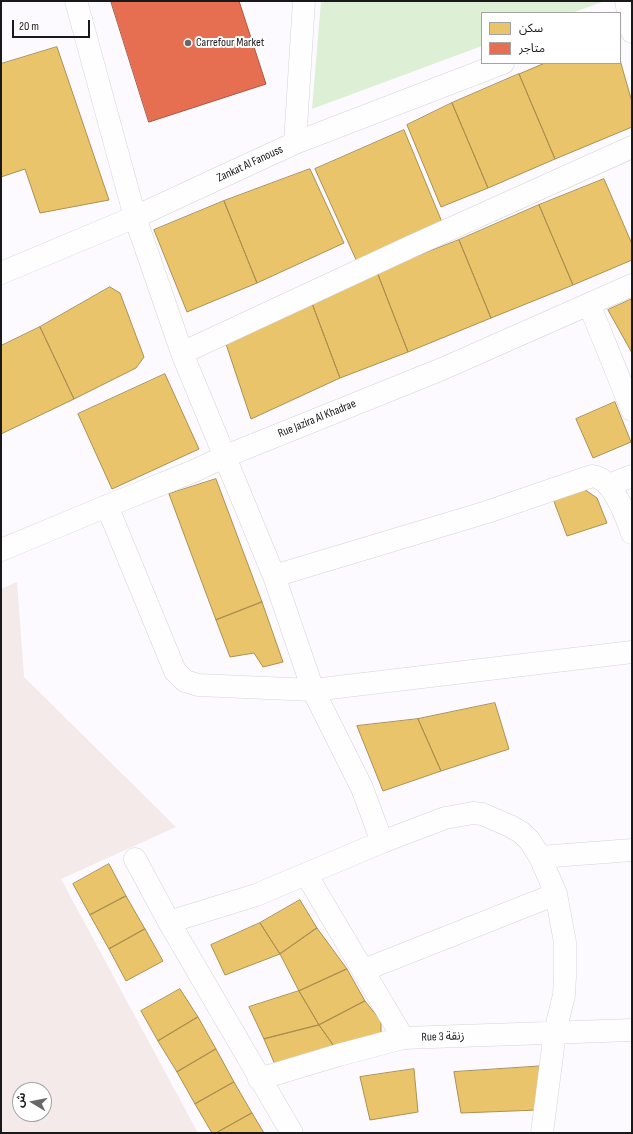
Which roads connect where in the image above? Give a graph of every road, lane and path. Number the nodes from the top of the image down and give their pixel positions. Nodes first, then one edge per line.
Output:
1 (76, 1) edge
2 (304, 1) edge
3 (500, 64) edge
4 (295, 143) junction
5 (632, 147) edge
6 (135, 217) junction
7 (1, 273) edge
8 (632, 284) edge
9 (589, 304) junction
10 (182, 353) junction
11 (632, 410) edge
12 (226, 456) junction
13 (632, 476) edge
14 (609, 486) junction
15 (107, 506) junction
16 (632, 532) edge
17 (1, 550) edge
18 (274, 576) junction
19 (632, 652) edge
20 (313, 690) junction
21 (382, 842) junction
22 (632, 850) edge
23 (540, 857) junction
24 (135, 860) dead end
25 (306, 874) junction
26 (556, 894) junction
27 (169, 922) junction
28 (364, 970) junction
29 (632, 1030) edge
30 (555, 1032) junction
31 (404, 1038) junction
32 (260, 1079) junction
33 (292, 1133) edge
34 (542, 1133) edge

1 - 6 street
2 - 4 street
3 - 4 street, Zankat Al Fanouss
4 - 6 street, Zankat Al Fanouss
5 - 10 street
6 - 7 street, Zankat Al Fanouss
6 - 10 street
8 - 9 street, Rue Jazira Al Khadrae
9 - 11 street
9 - 12 street, Rue Jazira Al Khadrae
10 - 12 street
12 - 15 street, Rue Jazira Al Khadrae
12 - 18 street
13 - 14 street
14 - 16 street
14 - 18 street
15 - 17 street, Rue Jazira Al Khadrae
15 - 20 street
18 - 20 street
19 - 20 street
20 - 21 street
21 - 23 street
21 - 25 street
22 - 23 street
23 - 26 street
24 - 27 street
25 - 27 street
25 - 28 street
26 - 28 street
26 - 30 street
27 - 32 street
28 - 31 street
29 - 30 street, Rue 3 زنقة
30 - 31 street, Rue 3 زنقة
30 - 34 street
31 - 32 street, Rue 3 زنقة
32 - 33 street

